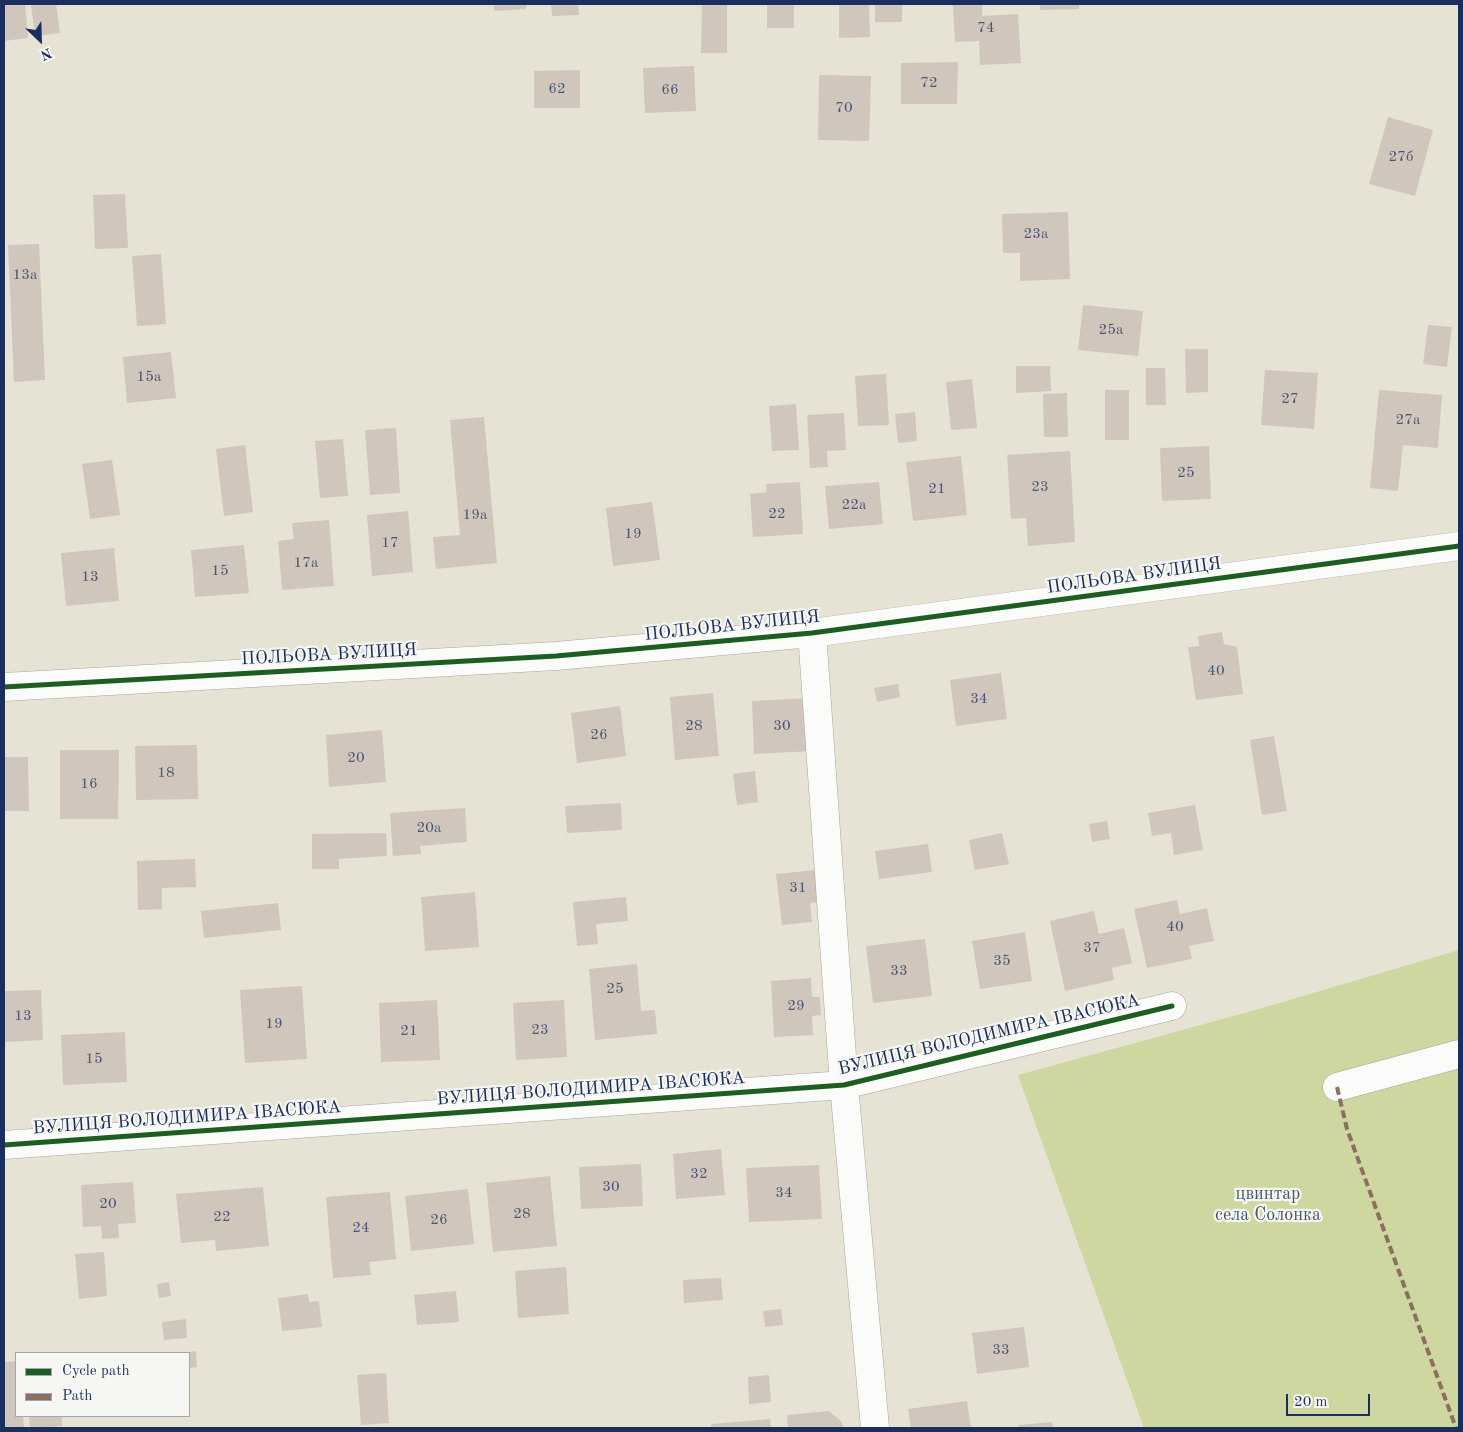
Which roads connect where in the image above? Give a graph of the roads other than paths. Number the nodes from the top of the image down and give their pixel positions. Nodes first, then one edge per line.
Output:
1 (1459, 546) edge
2 (812, 633) junction
3 (4, 686) edge
4 (1172, 1006) dead end
5 (1459, 1054) edge
6 (844, 1085) junction
7 (1336, 1087) dead end
8 (4, 1145) edge
9 (875, 1428) edge

1 - 2 street, ПОЛЬОВА ВУЛИЦЯ
2 - 3 street, ПОЛЬОВА ВУЛИЦЯ
2 - 6 street, ВУЛИЦЯ ВОЛОДИМИРА ІВАСЮКА
4 - 6 street, ВУЛИЦЯ ВОЛОДИМИРА ІВАСЮКА
5 - 7 street
6 - 8 street, ВУЛИЦЯ ВОЛОДИМИРА ІВАСЮКА
6 - 9 street, ВУЛИЦЯ ВОЛОДИМИРА ІВАСЮКА

